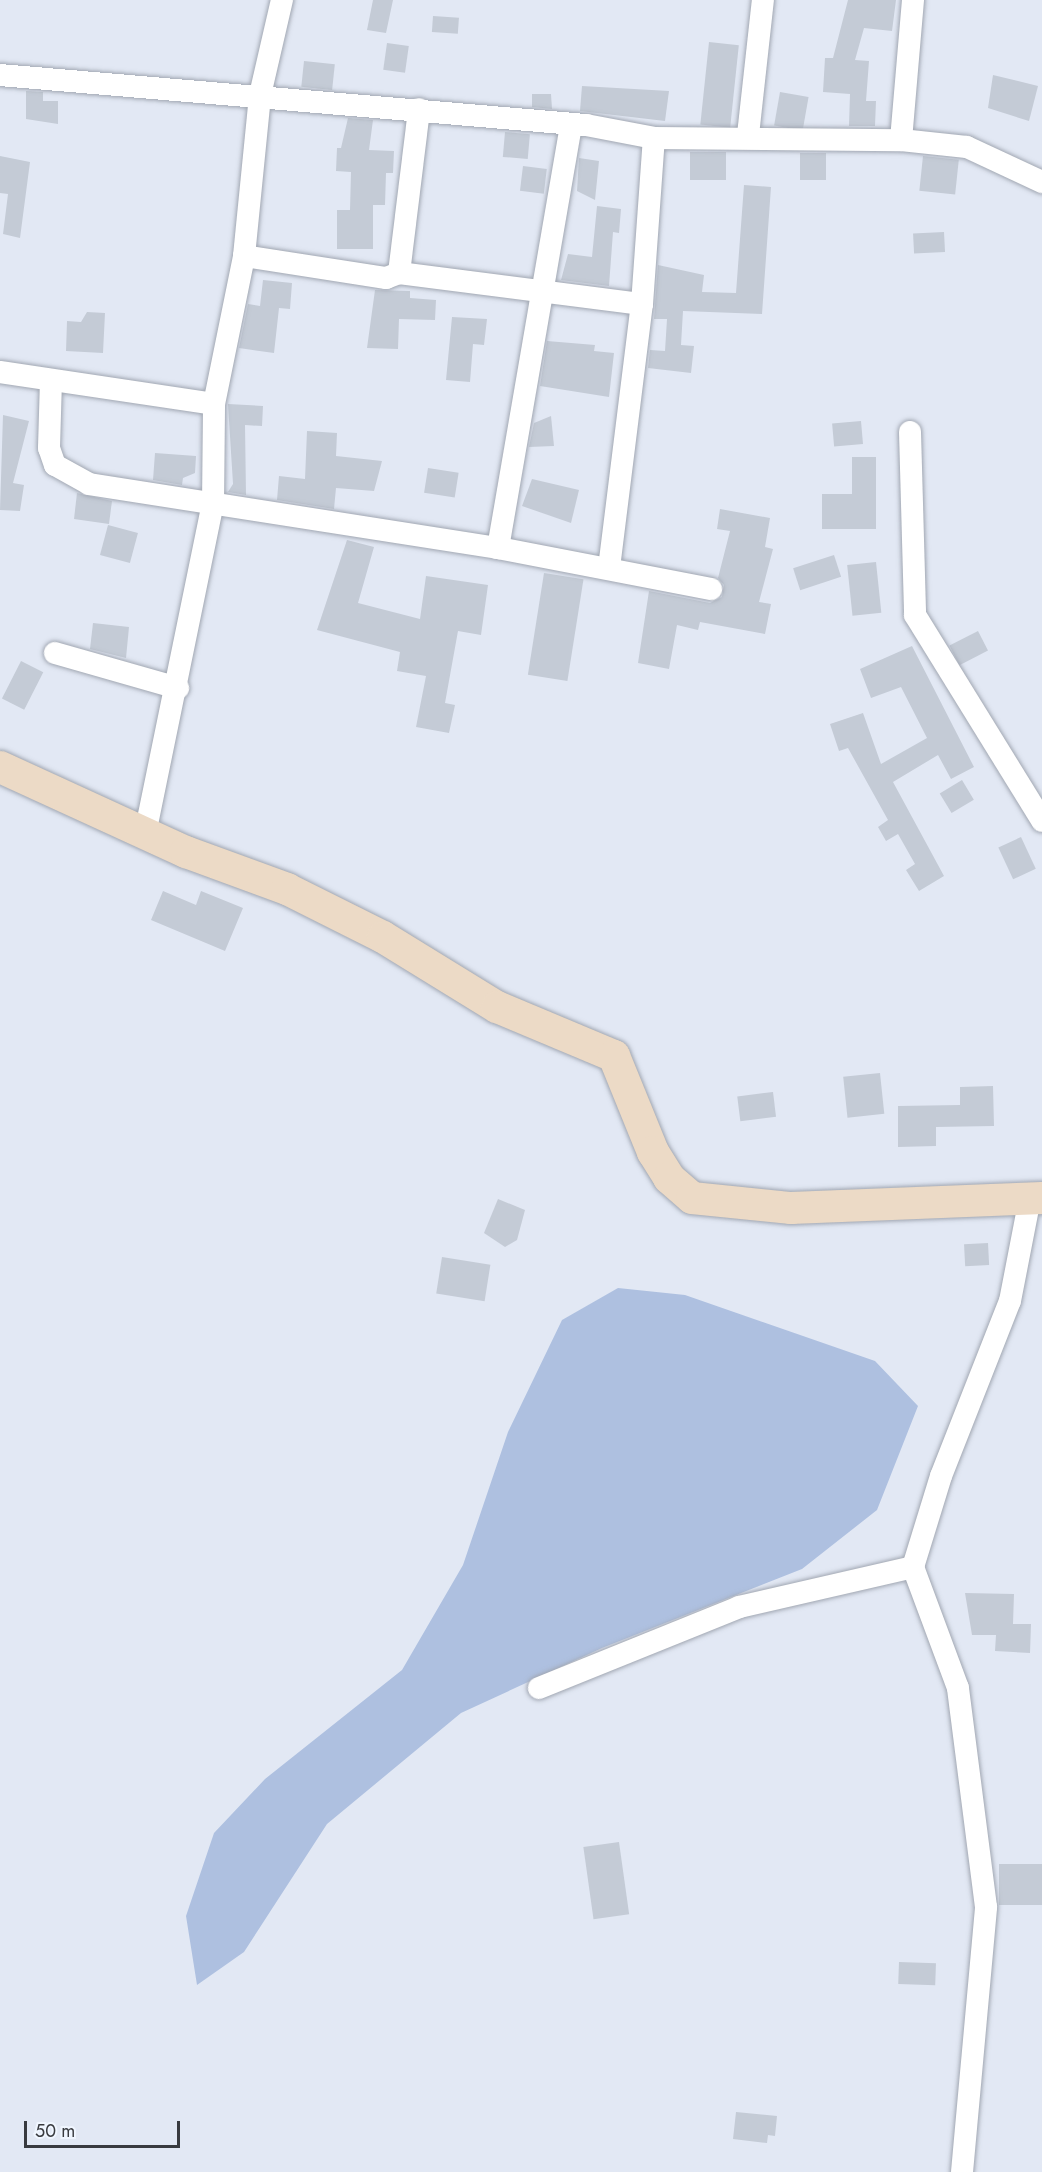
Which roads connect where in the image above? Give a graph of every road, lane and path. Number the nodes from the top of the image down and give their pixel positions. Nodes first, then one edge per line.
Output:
1 (282, 0) edge
2 (763, 0) edge
3 (913, 0) edge
4 (0, 75) edge
5 (260, 95) junction
6 (419, 109) junction
7 (571, 126) junction
8 (748, 135) junction
9 (654, 138) junction
10 (901, 140) junction
11 (1042, 182) edge
12 (244, 256) junction
13 (399, 273) junction
14 (543, 290) junction
15 (642, 304) junction
16 (0, 372) edge
17 (51, 380) junction
18 (214, 404) junction
19 (910, 432) dead end
20 (213, 504) junction
21 (498, 548) junction
22 (609, 568) junction
23 (711, 589) dead end
24 (55, 653) dead end
25 (178, 688) junction
26 (0, 766) edge
27 (1042, 821) edge
28 (145, 834) junction
29 (1036, 1198) edge
30 (913, 1567) junction
31 (539, 1688) dead end
32 (962, 2172) edge

1 - 5 street
2 - 8 street
3 - 10 street
4 - 5 street
5 - 6 street
5 - 12 street
6 - 7 street
6 - 13 street
7 - 9 street
7 - 14 street
8 - 9 street
8 - 10 street
9 - 15 street
10 - 11 street
12 - 13 street
12 - 18 street
13 - 14 street
14 - 15 street
14 - 21 street
15 - 22 street
16 - 17 street
17 - 18 street
17 - 20 street
18 - 20 street
19 - 27 street
20 - 21 street
20 - 25 street
21 - 22 street
22 - 23 street
24 - 25 street
25 - 28 street
26 - 28 street
28 - 29 street
29 - 30 street
30 - 31 street
30 - 32 street

